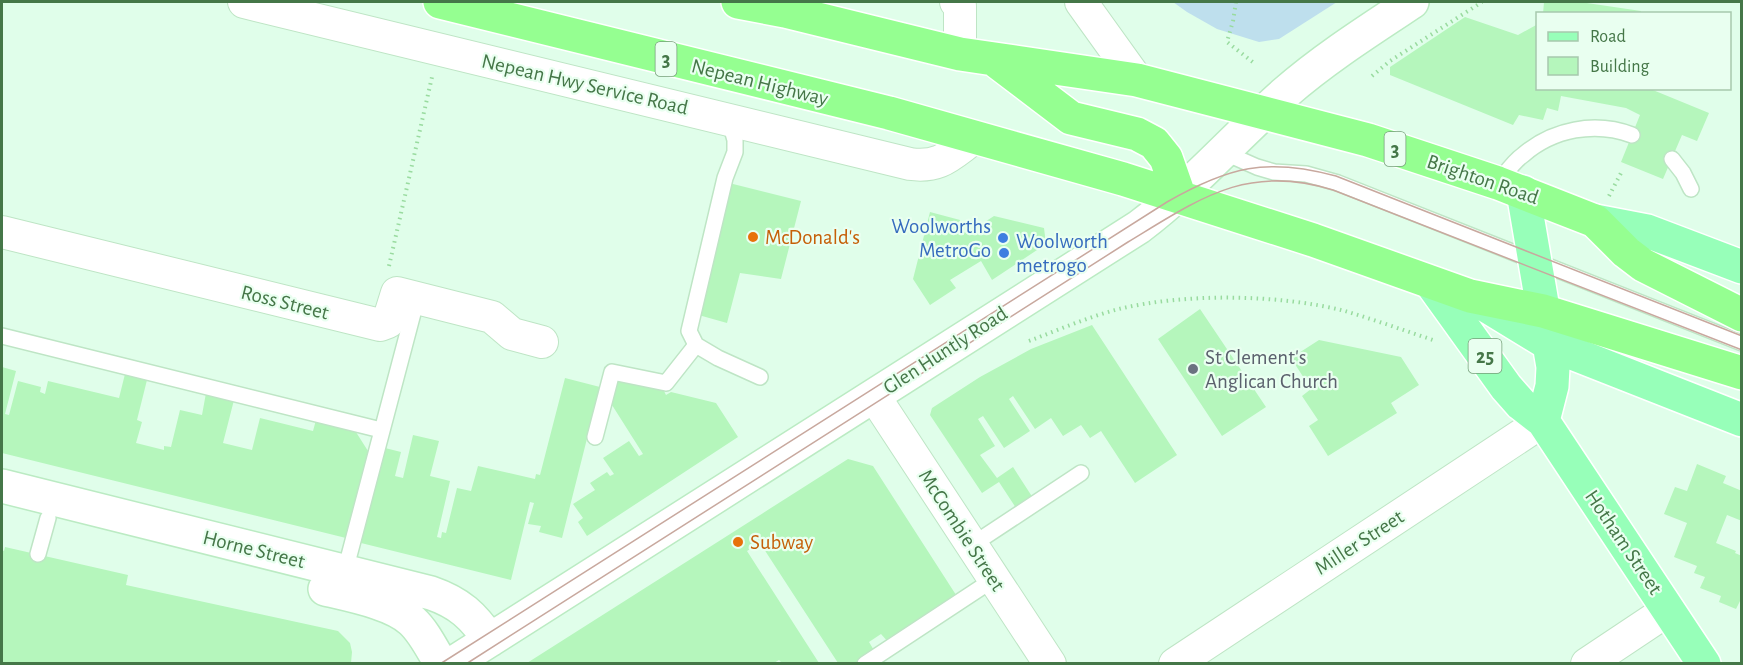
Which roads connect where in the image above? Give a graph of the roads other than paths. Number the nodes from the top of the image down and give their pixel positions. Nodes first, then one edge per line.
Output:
1 (244, 2) edge
2 (440, 2) edge
3 (747, 2) edge
4 (956, 2) edge
5 (1081, 2) edge
6 (1412, 2) edge
7 (789, 6) edge
8 (960, 54) junction
9 (995, 60) junction
10 (1137, 80) junction
11 (795, 91) junction
12 (1265, 112) junction
13 (729, 119) junction
14 (798, 135) junction
15 (1632, 135) dead end
16 (974, 138) junction
17 (1223, 152) junction
18 (1672, 159) dead end
19 (1510, 187) junction
20 (1691, 189) dead end
21 (1177, 196) junction
22 (1595, 221) junction
23 (2, 232) edge
24 (1534, 262) junction
25 (1742, 267) edge
26 (1432, 284) junction
27 (407, 296) junction
28 (1470, 296) junction
29 (1543, 311) junction
30 (1742, 315) edge
31 (2, 336) edge
32 (542, 342) dead end
33 (1742, 343) edge
34 (1550, 344) junction
35 (696, 345) junction
36 (1742, 373) edge
37 (760, 376) dead end
38 (874, 396) junction
39 (1742, 420) edge
40 (1543, 421) junction
41 (381, 430) junction
42 (595, 437) dead end
43 (1081, 473) dead end
44 (20, 503) edge
45 (972, 545) junction
46 (38, 554) dead end
47 (994, 579) junction
48 (342, 582) junction
49 (1668, 610) junction
50 (490, 640) junction
51 (441, 663) edge
52 (452, 663) edge
53 (865, 663) edge
54 (1050, 663) edge
55 (1175, 663) edge
56 (1587, 663) edge
57 (1704, 663) edge

1 - 13 street, Nepean Hwy Service Road
2 - 11 highway, Nepean Highway / 3
3 - 7 highway, 3
4 - 8 street
5 - 10 street
6 - 12 street, Glen Huntly Road
7 - 8 highway, 3
8 - 9 highway, 3
9 - 10 highway, 3
9 - 21 highway
10 - 12 highway, 3
11 - 14 street
11 - 16 highway, Nepean Highway / 3
12 - 17 street, Glen Huntly Road
12 - 19 highway, Brighton Road / 3
13 - 14 street, Nepean Hwy Service Road
13 - 35 lane
14 - 16 street, Nepean Hwy Service Road
15 - 19 lane
16 - 21 highway, Nepean Highway / 3
17 - 21 street, Glen Huntly Road
17 - 24 lane
18 - 20 lane
19 - 22 highway, Brighton Road / 3
19 - 24 main road
21 - 26 highway, 3
21 - 38 street, Glen Huntly Road
22 - 25 main road, Brighton Road
22 - 30 highway, Brighton Road / 3
23 - 27 street, Ross Street
24 - 29 main road
24 - 33 lane
26 - 28 highway, 3
26 - 40 main road, Hotham Street / 25
27 - 32 street
27 - 41 lane
28 - 29 highway, 3
28 - 34 main road
29 - 34 main road
29 - 36 highway, 3
31 - 41 lane
34 - 39 main road
34 - 40 main road
35 - 37 lane
35 - 42 lane
38 - 45 street, McCombie Street
38 - 50 street, Glen Huntly Road
40 - 49 main road, Hotham Street / 25
40 - 55 street, Miller Street
41 - 48 lane
43 - 45 lane
44 - 46 lane
44 - 48 street, Horne Street
45 - 47 street, McCombie Street
47 - 53 lane
47 - 54 street, McCombie Street
48 - 50 street, Horne Street
48 - 51 street, Horne Street
49 - 56 street
49 - 57 main road, Hotham Street / 25
50 - 52 street, Glen Huntly Road

